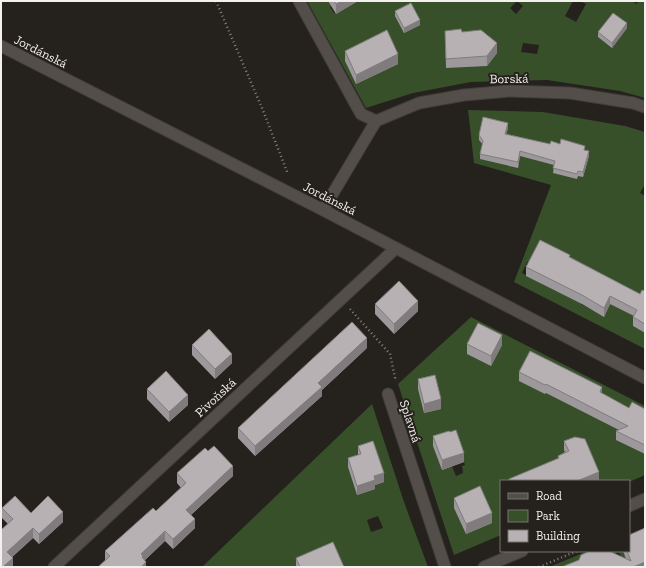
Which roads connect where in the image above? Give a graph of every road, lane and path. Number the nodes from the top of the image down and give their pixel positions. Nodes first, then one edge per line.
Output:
1 (216, 1) edge
2 (299, 1) edge
3 (1, 46) edge
4 (645, 107) edge
5 (376, 121) junction
6 (289, 176) dead end
7 (323, 210) junction
8 (396, 248) junction
9 (341, 299) junction
10 (645, 378) edge
11 (388, 394) joint
12 (645, 499) edge
13 (630, 506) edge
14 (520, 552) edge
15 (575, 552) edge
16 (54, 567) edge
17 (445, 567) edge
18 (484, 567) edge
19 (539, 567) edge

1 - 6 path
2 - 5 street
3 - 7 street, Jordánská
4 - 5 street, Borská
5 - 7 street
7 - 8 street, Jordánská
8 - 9 street, Pivoňská
8 - 10 street, Jordánská
9 - 11 path, Splavná
9 - 16 street, Pivoňská
11 - 17 street, Splavná
12 - 13 street
14 - 18 street
15 - 19 path

